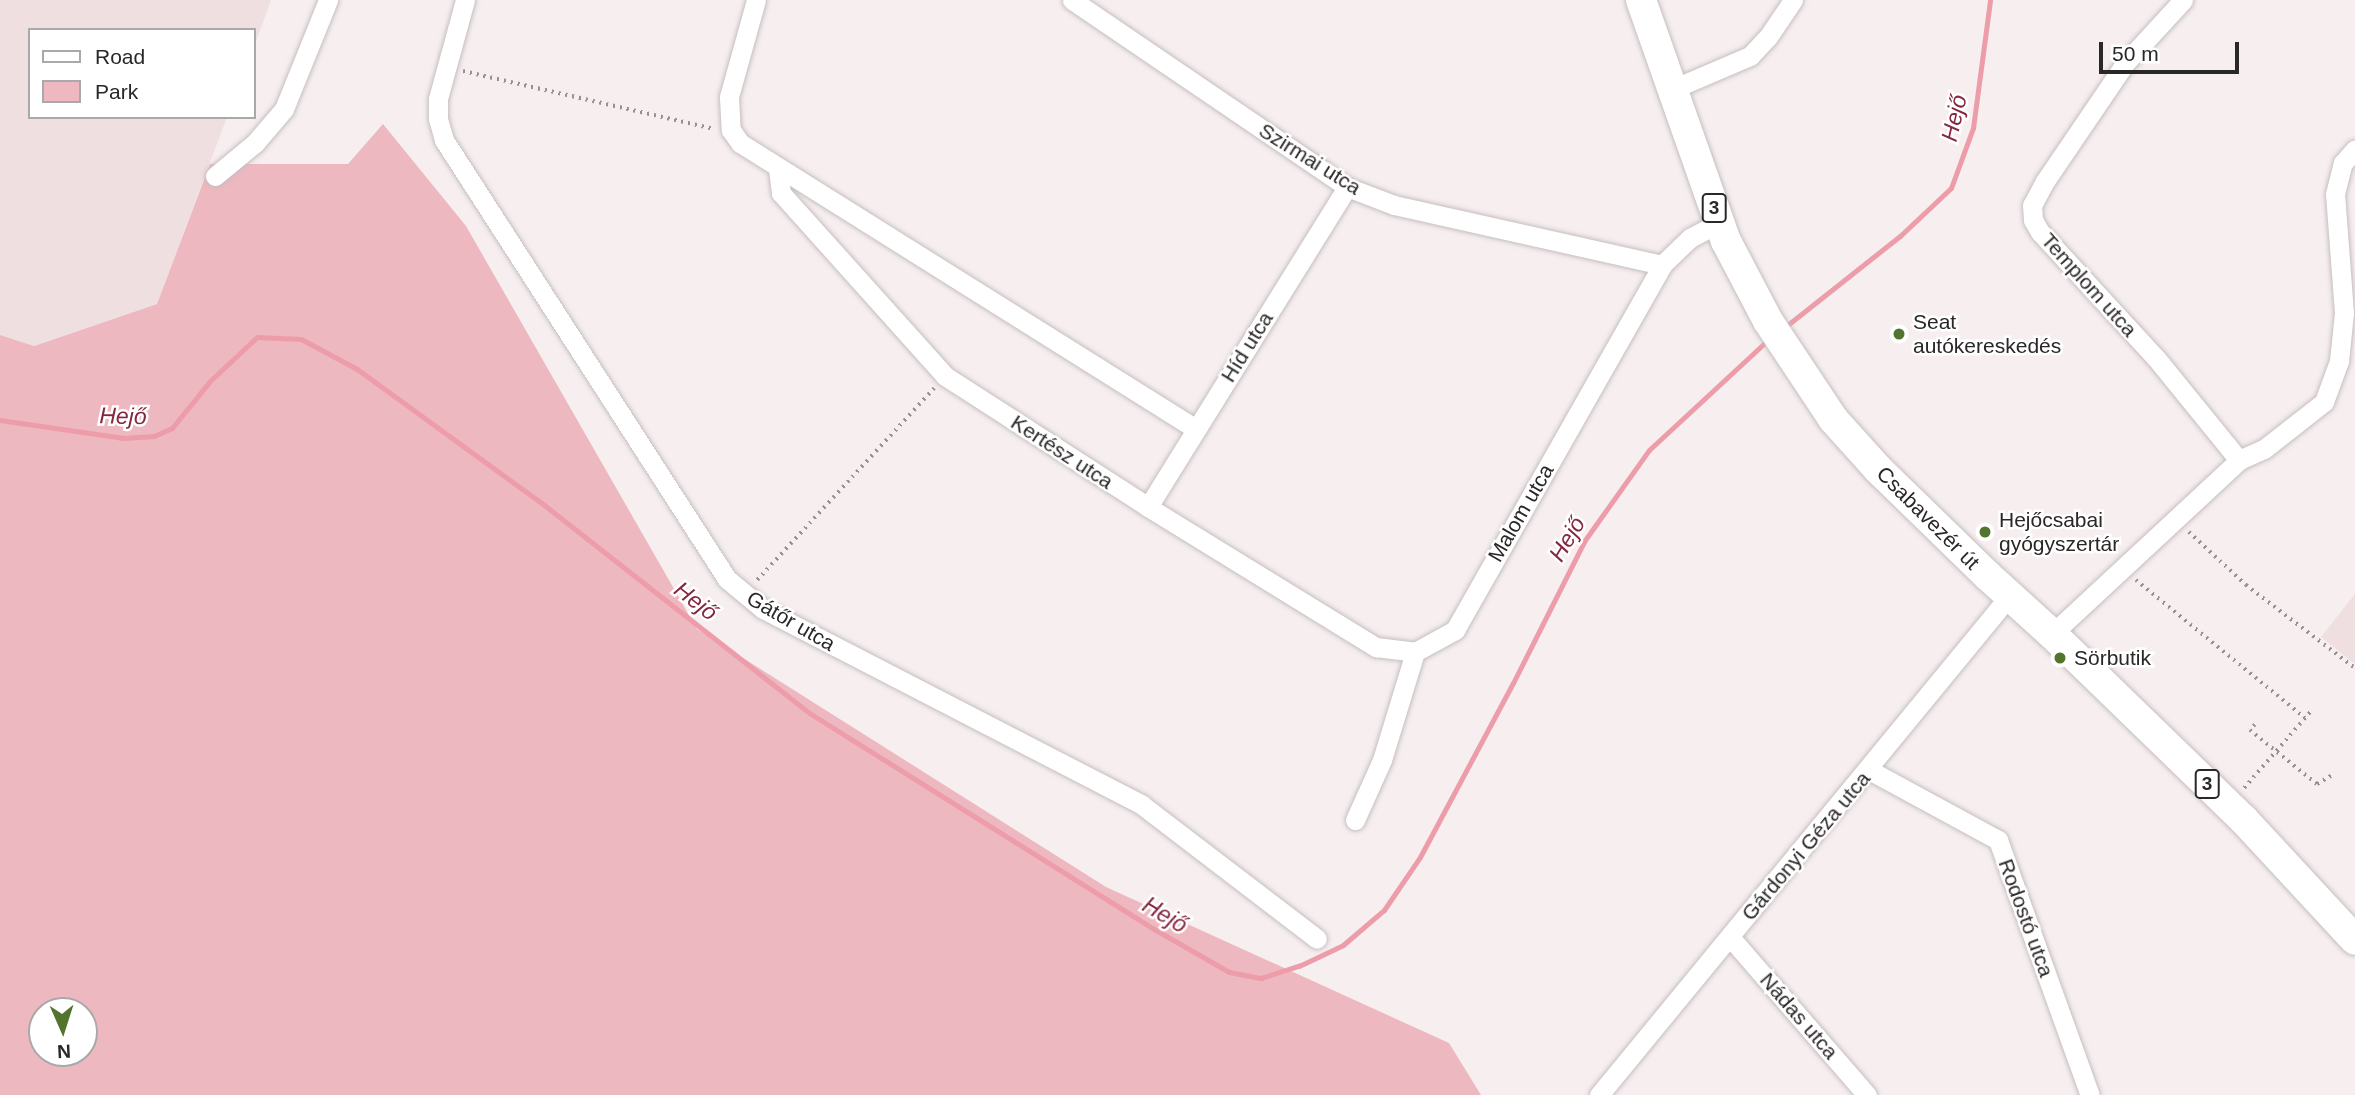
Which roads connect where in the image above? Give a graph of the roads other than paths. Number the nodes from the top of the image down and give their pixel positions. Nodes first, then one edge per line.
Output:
1 (328, 0) edge
2 (464, 0) edge
3 (756, 0) edge
4 (1072, 0) edge
5 (1641, 0) edge
6 (1793, 0) edge
7 (2182, 0) edge
8 (1675, 88) junction
9 (2355, 149) edge
10 (778, 169) junction
11 (215, 176) dead end
12 (1347, 187) junction
13 (1720, 222) junction
14 (1662, 265) junction
15 (1196, 429) junction
16 (2239, 460) junction
17 (1148, 508) junction
18 (2010, 595) junction
19 (2052, 634) junction
20 (1416, 652) junction
21 (1869, 770) junction
22 (1355, 820) dead end
23 (1731, 937) junction
24 (1317, 939) dead end
25 (2355, 940) edge
26 (1599, 1095) edge
27 (1867, 1095) edge
28 (2090, 1095) edge

1 - 11 street
2 - 24 street, Gátőr utca
3 - 10 street
4 - 12 street, Szirmai utca
5 - 8 main road, Csabavezér út / 3
6 - 8 street
7 - 16 street, Templom utca
8 - 13 main road, Csabavezér út / 3
9 - 16 street
10 - 15 street
10 - 17 street, Kertész utca
12 - 14 street, Szirmai utca
12 - 15 street, Híd utca
13 - 14 street, Malom utca
13 - 18 main road, Csabavezér út / 3
14 - 20 street, Malom utca
15 - 17 street, Híd utca
16 - 19 street
17 - 20 street, Kertész utca
18 - 19 main road, Csabavezér út / 3
18 - 21 street, Gárdonyi Géza utca
19 - 25 main road, Csabavezér út / 3
20 - 22 street
21 - 23 street, Gárdonyi Géza utca
21 - 28 street, Rodostó utca
23 - 26 street, Gárdonyi Géza utca
23 - 27 street, Nádas utca

